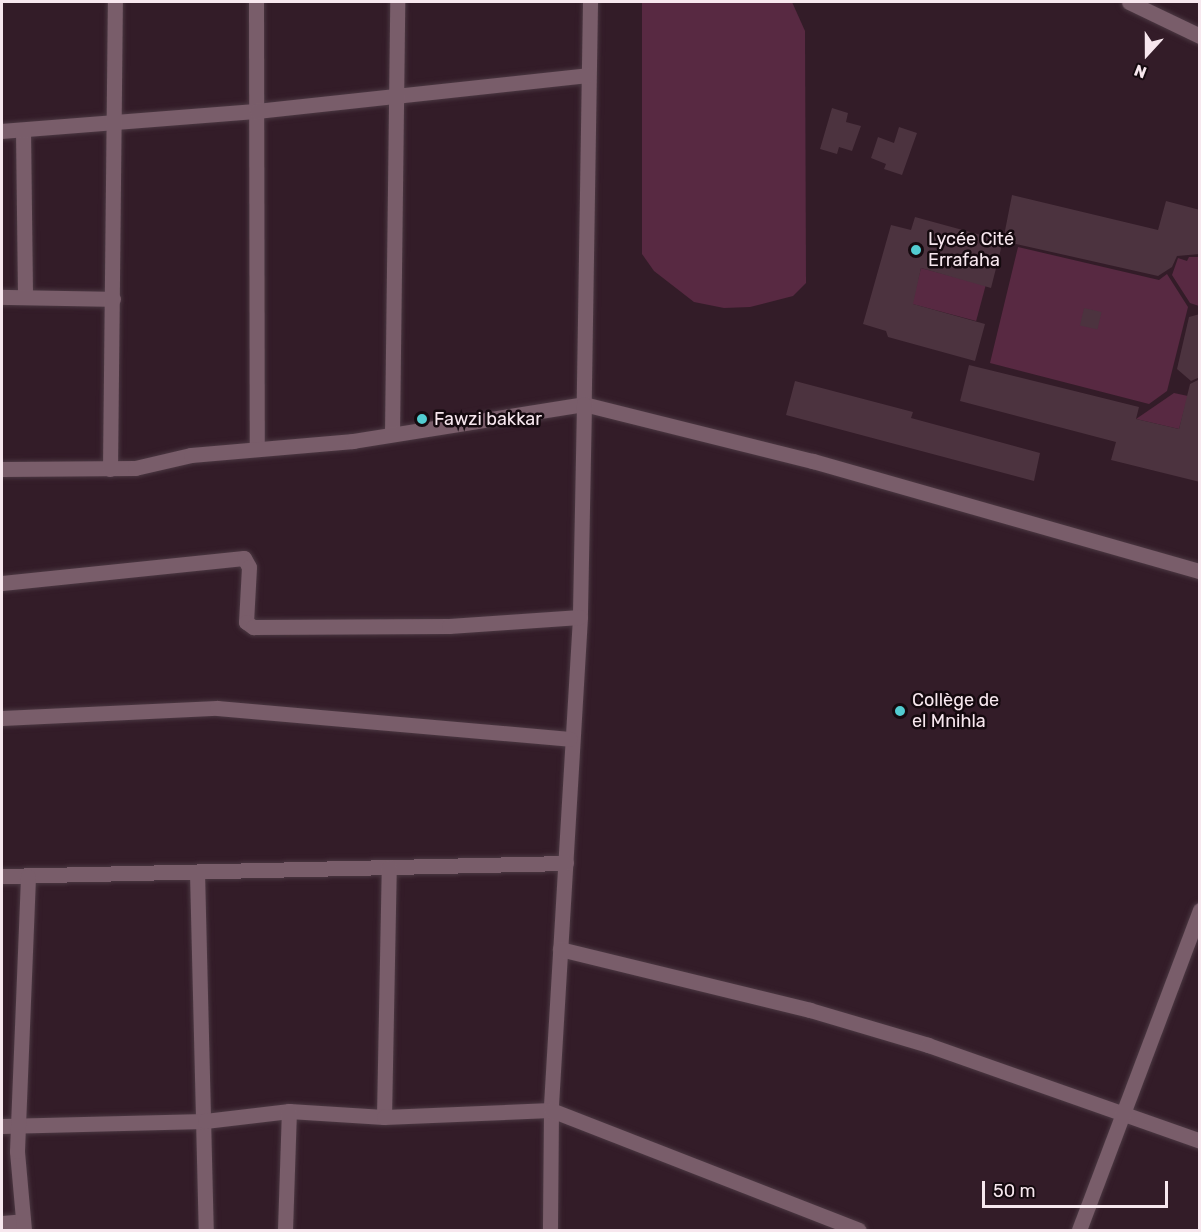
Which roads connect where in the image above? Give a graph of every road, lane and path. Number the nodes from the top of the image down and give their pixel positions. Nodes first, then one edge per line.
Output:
1 (116, 2) edge
2 (256, 2) edge
3 (397, 2) edge
4 (590, 2) edge
5 (1129, 2) edge
6 (1200, 36) edge
7 (587, 75) junction
8 (394, 95) junction
9 (257, 111) junction
10 (114, 120) junction
11 (23, 130) junction
12 (2, 132) edge
13 (2, 297) edge
14 (26, 297) junction
15 (113, 299) junction
16 (584, 404) junction
17 (392, 434) junction
18 (257, 447) junction
19 (2, 469) edge
20 (110, 469) junction
21 (1200, 571) edge
22 (2, 583) edge
23 (579, 617) junction
24 (2, 718) edge
25 (570, 739) junction
26 (566, 862) junction
27 (389, 867) junction
28 (197, 872) junction
29 (2, 876) edge
30 (28, 876) junction
31 (1200, 910) edge
32 (560, 949) junction
33 (551, 1110) junction
34 (289, 1111) junction
35 (1122, 1112) junction
36 (384, 1117) junction
37 (205, 1121) junction
38 (2, 1126) edge
39 (19, 1126) junction
40 (1200, 1141) edge
41 (2, 1222) edge
42 (23, 1226) edge
43 (206, 1230) edge
44 (285, 1230) edge
45 (550, 1230) edge
46 (858, 1230) edge
47 (1078, 1230) edge

1 - 10 street
2 - 9 street
3 - 8 street
4 - 7 street
5 - 6 street
7 - 8 street
7 - 16 street
8 - 9 street
8 - 17 street
9 - 10 street
9 - 18 street
10 - 11 street
10 - 15 street
11 - 12 street
11 - 14 street
13 - 14 street
14 - 15 street
15 - 20 street
16 - 17 street
16 - 21 street
16 - 23 street
17 - 18 street
18 - 20 street
19 - 20 street
22 - 23 street
23 - 25 street
24 - 25 street
25 - 26 street
26 - 27 street
26 - 32 street
27 - 28 street
27 - 36 street
28 - 30 street
28 - 37 street
29 - 30 street
30 - 39 street
31 - 35 street
32 - 33 street
32 - 35 street
33 - 36 street
33 - 45 street
33 - 46 street
34 - 36 street
34 - 37 street
34 - 44 street
35 - 40 street
35 - 47 street
37 - 39 street
37 - 43 street
38 - 39 street
39 - 42 street
41 - 42 street

